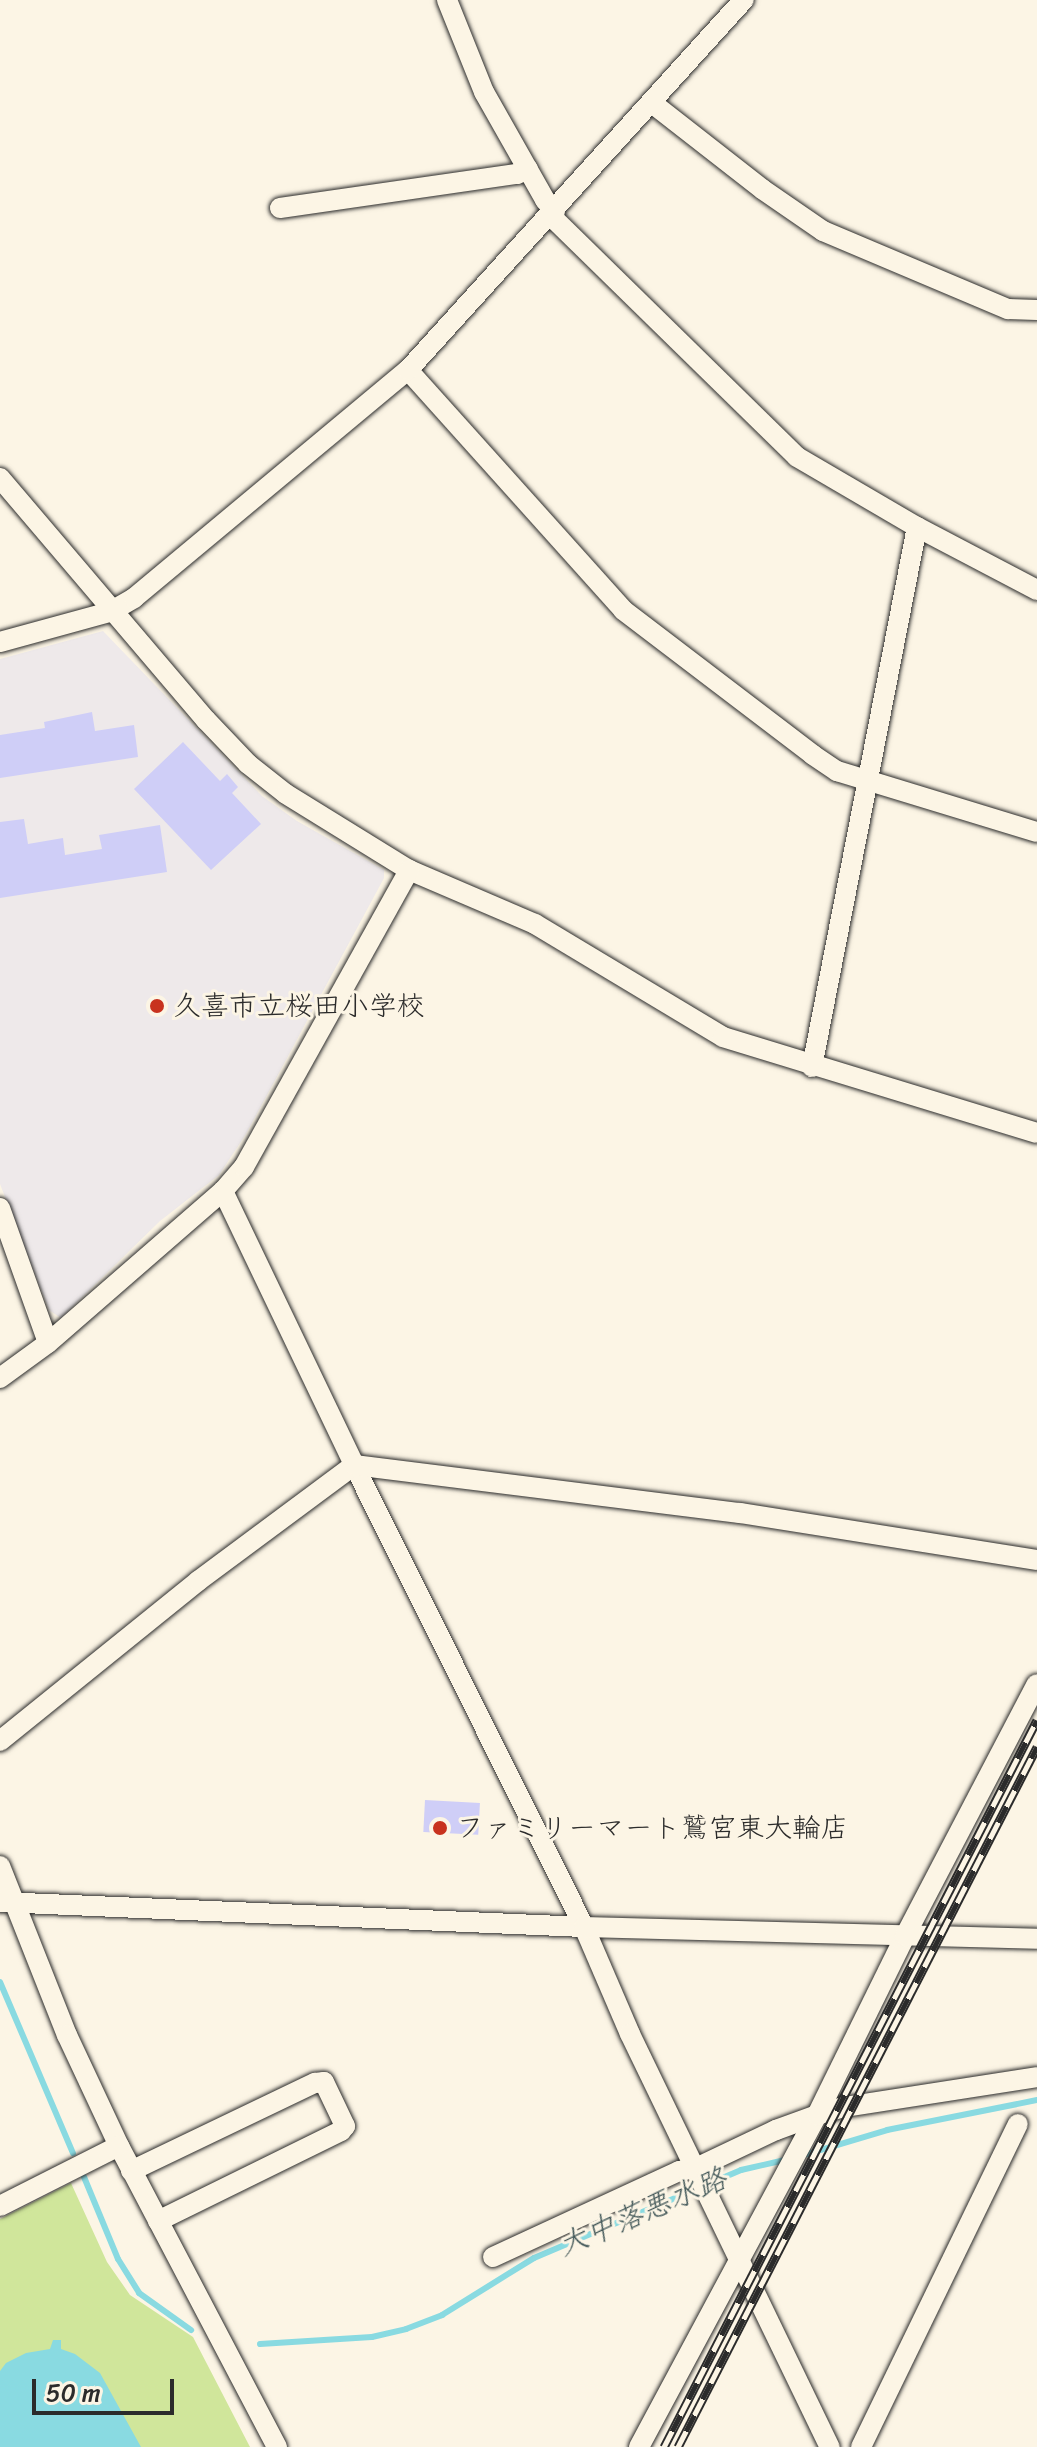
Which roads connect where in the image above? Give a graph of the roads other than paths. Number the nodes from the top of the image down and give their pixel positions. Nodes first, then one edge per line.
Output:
1 (447, 0) edge
2 (744, 0) edge
3 (652, 103) junction
4 (528, 169) junction
5 (280, 208) dead end
6 (553, 213) junction
7 (1037, 310) edge
8 (408, 370) junction
9 (0, 478) edge
10 (917, 527) junction
11 (1037, 590) edge
12 (110, 612) junction
13 (0, 642) edge
14 (868, 779) junction
15 (1037, 832) edge
16 (409, 870) junction
17 (812, 1067) junction
18 (1037, 1133) edge
19 (223, 1191) junction
20 (0, 1208) edge
21 (48, 1343) junction
22 (0, 1378) edge
23 (354, 1465) junction
24 (1037, 1560) edge
25 (1037, 1684) edge
26 (0, 1741) edge
27 (0, 1866) edge
28 (6, 1902) edge
29 (584, 1927) junction
30 (905, 1936) junction
31 (1037, 1939) edge
32 (1037, 2077) edge
33 (814, 2121) junction
34 (1018, 2124) dead end
35 (119, 2146) junction
36 (131, 2171) junction
37 (698, 2172) junction
38 (0, 2206) edge
39 (158, 2221) junction
40 (493, 2257) dead end
41 (739, 2258) junction
42 (277, 2447) edge
43 (639, 2447) edge
44 (830, 2447) edge
45 (861, 2447) edge

1 - 4 street
2 - 3 street
3 - 6 street
3 - 7 street
4 - 5 street
4 - 6 street
6 - 8 street
6 - 10 street
8 - 12 street
8 - 14 street
9 - 12 street
10 - 11 street
10 - 14 street
12 - 13 street
12 - 16 street
14 - 15 street
14 - 17 street
16 - 17 street
16 - 19 street
17 - 18 street
19 - 21 street
19 - 23 street
20 - 21 street
21 - 22 street
23 - 24 street
23 - 26 street
23 - 29 street
25 - 30 street
27 - 28 street
28 - 29 street
28 - 35 street
29 - 30 street
29 - 37 street
30 - 31 street
30 - 33 street
32 - 33 street
33 - 37 street
33 - 41 street
34 - 45 street
35 - 36 street
35 - 38 street
36 - 39 street
36 - 39 street
37 - 40 street
37 - 41 street
39 - 42 street
41 - 43 street
41 - 44 street

